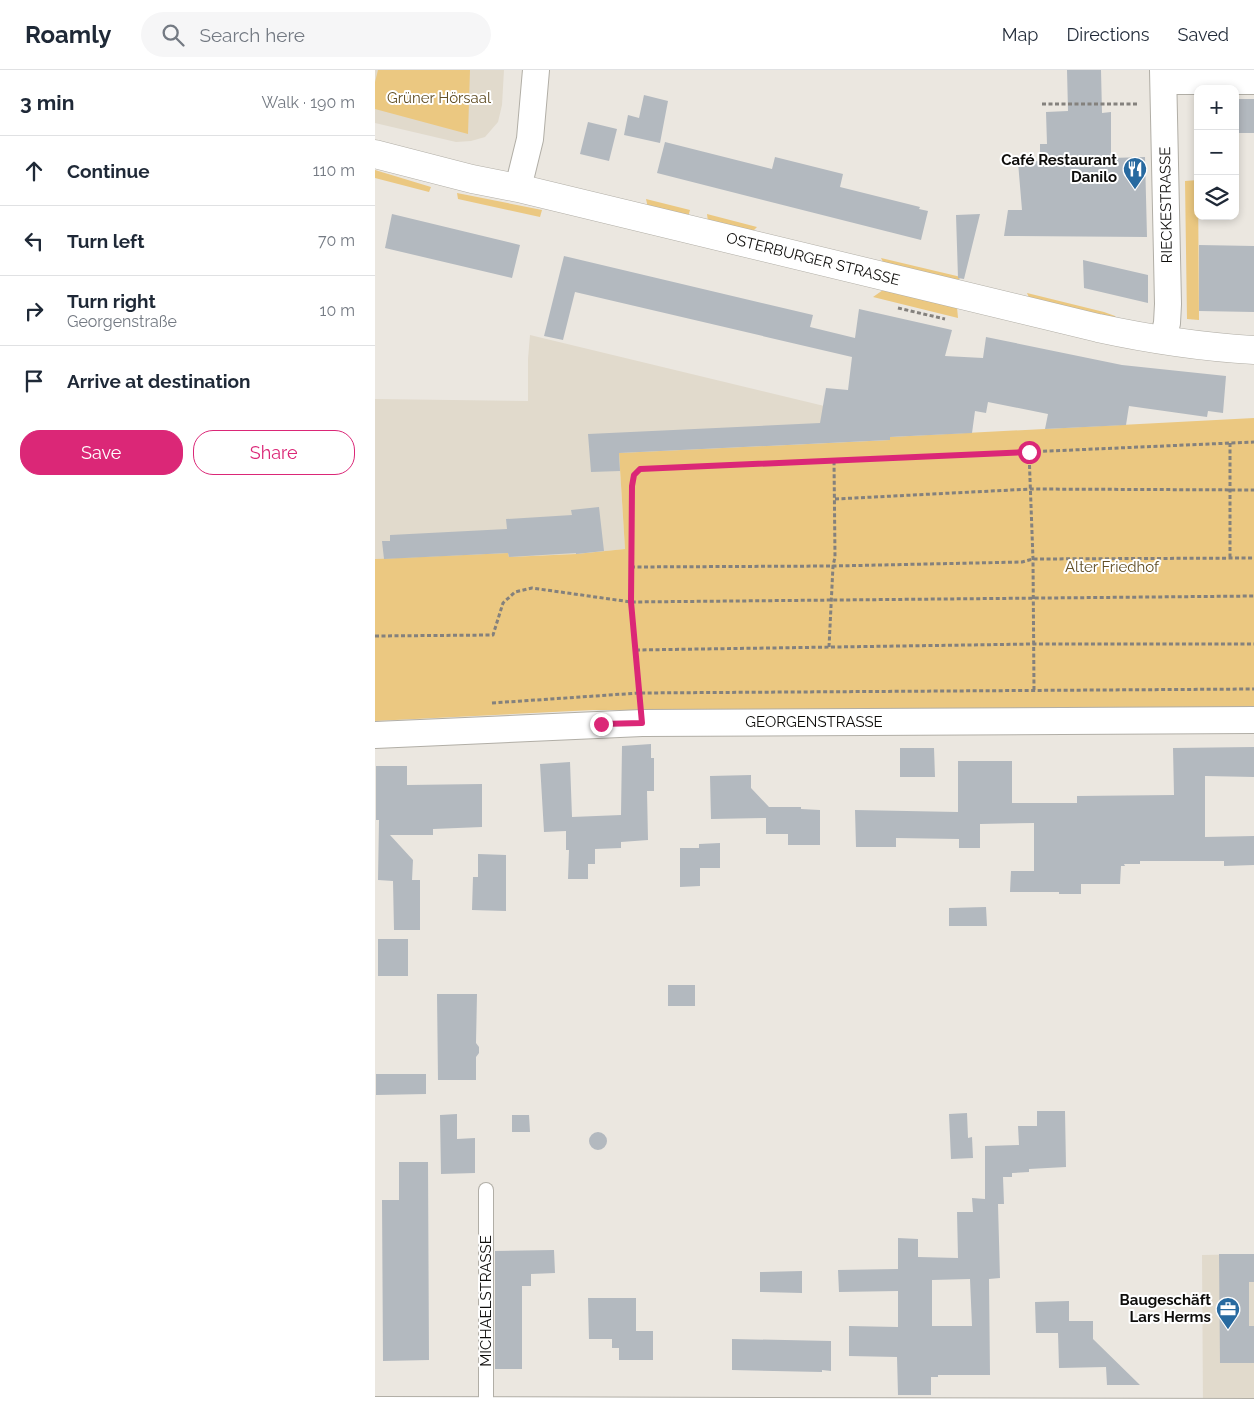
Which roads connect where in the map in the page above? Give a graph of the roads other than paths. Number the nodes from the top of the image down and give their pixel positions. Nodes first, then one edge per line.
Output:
1 (536, 70) edge
2 (1254, 81) edge
3 (1164, 85) edge
4 (375, 154) edge
5 (518, 188) junction
6 (1163, 340) junction
7 (1254, 350) edge
8 (1254, 720) edge
9 (375, 736) edge
10 (486, 1190) dead end
11 (375, 1410) edge
12 (486, 1412) junction
13 (1254, 1412) edge

1 - 5 street
2 - 3 street
3 - 6 street, RIECKESTRASSE
4 - 5 street, OSTERBURGER STRASSE
5 - 6 street, OSTERBURGER STRASSE
6 - 7 street, OSTERBURGER STRASSE
8 - 9 street, GEORGENSTRASSE
10 - 12 lane, MICHAELSTRASSE
11 - 12 street
12 - 13 street

